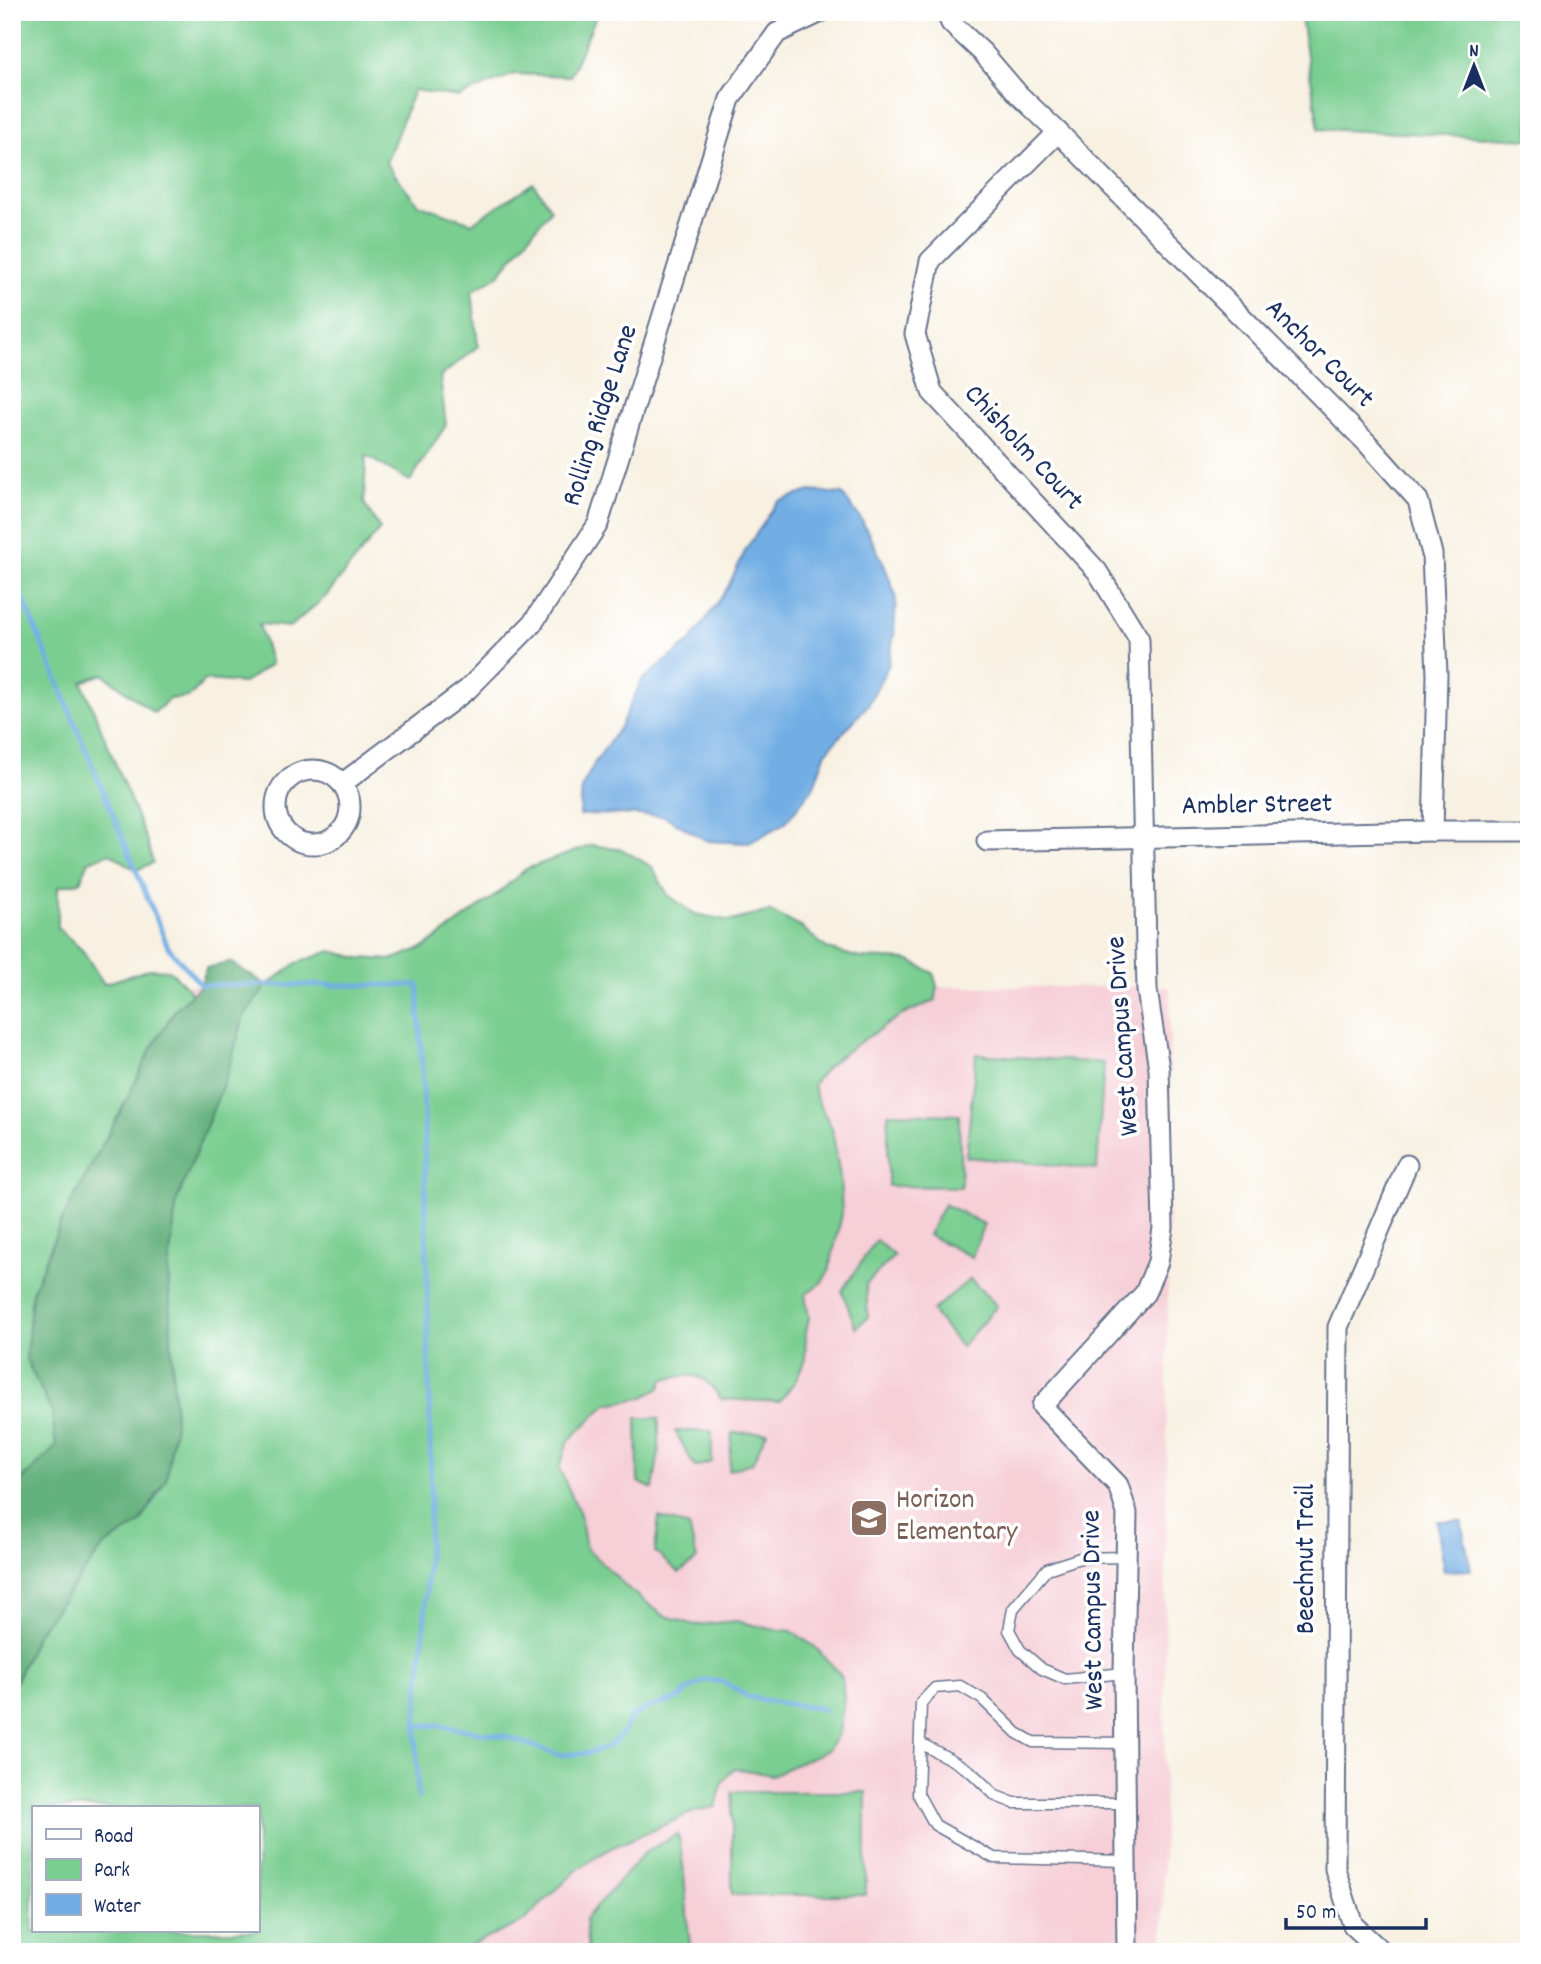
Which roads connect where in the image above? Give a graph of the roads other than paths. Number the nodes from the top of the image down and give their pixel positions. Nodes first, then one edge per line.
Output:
1 (821, 12) edge
2 (946, 12) edge
3 (1058, 132) junction
4 (343, 783) dead end
5 (1433, 831) junction
6 (1529, 831) edge
7 (1143, 838) junction
8 (987, 841) dead end
9 (1407, 1166) dead end
10 (1126, 1557) junction
11 (1124, 1673) junction
12 (920, 1743) junction
13 (1126, 1743) junction
14 (1126, 1803) junction
15 (1126, 1861) junction
16 (1126, 1952) edge
17 (1382, 1952) edge

1 - 4 street, Rolling Ridge Lane
2 - 3 street, Anchor Court
3 - 5 street, Anchor Court
3 - 7 street, Chisholm Court
5 - 6 street, Ambler Street
5 - 7 street, Ambler Street
7 - 8 street, Ambler Street
7 - 10 street, West Campus Drive
9 - 17 street, Beechnut Trail
10 - 11 street, West Campus Drive
10 - 11 lane
11 - 13 street, West Campus Drive
12 - 13 lane
12 - 14 lane
12 - 15 lane
13 - 14 street, West Campus Drive
14 - 15 street, West Campus Drive
15 - 16 street, West Campus Drive

